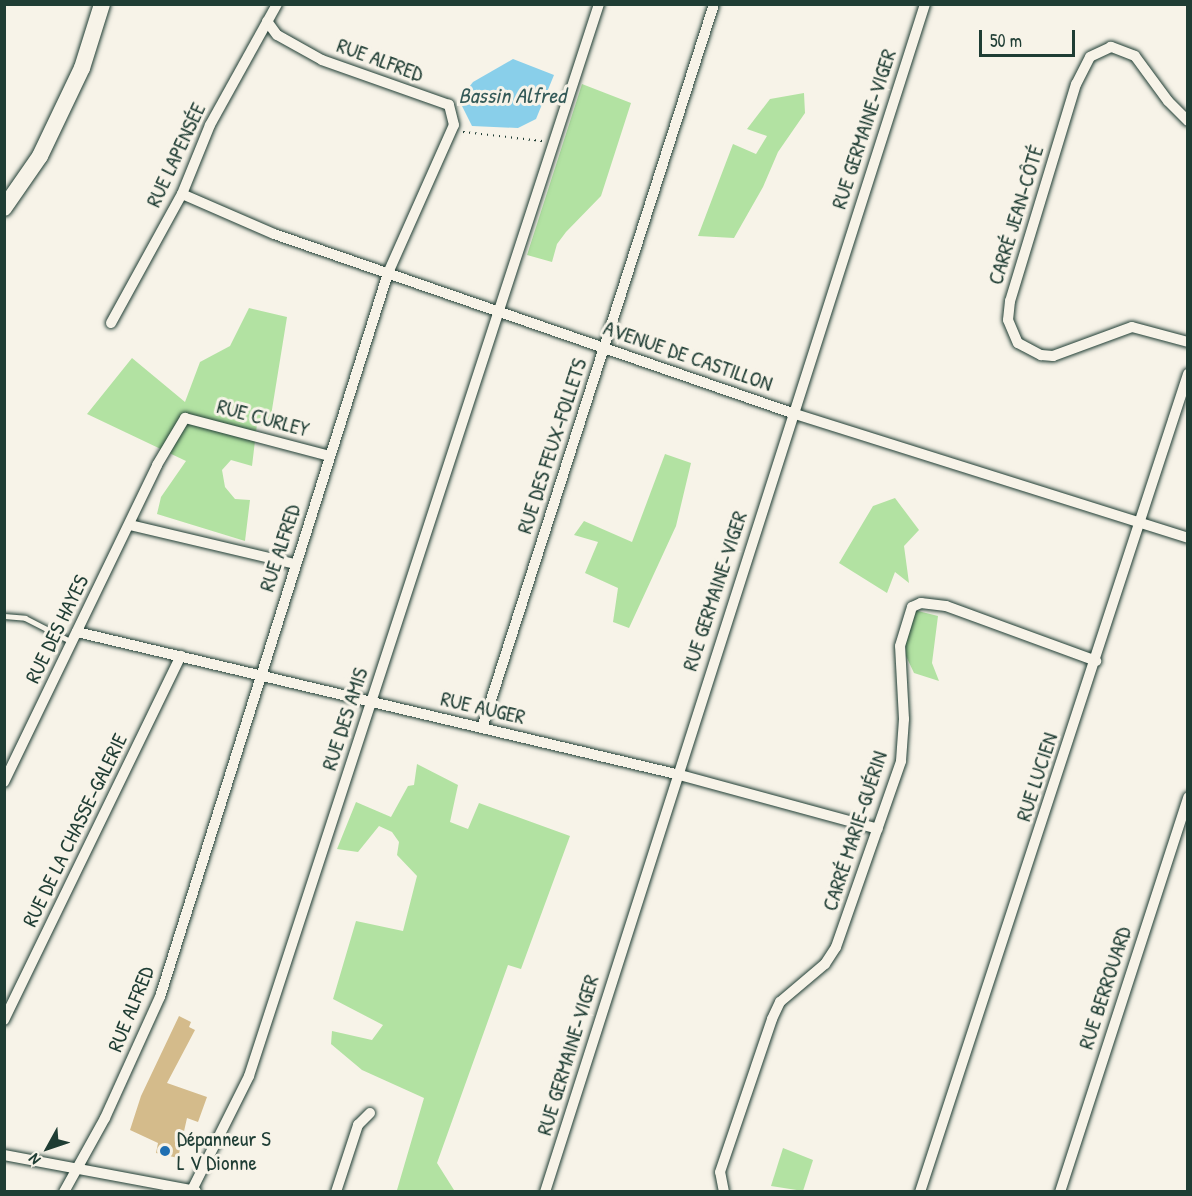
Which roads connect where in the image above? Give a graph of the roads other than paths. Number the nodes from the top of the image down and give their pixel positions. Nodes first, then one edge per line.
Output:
1 (102, 4) edge
2 (277, 4) edge
3 (599, 4) edge
4 (714, 4) edge
5 (925, 4) edge
6 (267, 21) junction
7 (1188, 121) edge
8 (182, 194) junction
9 (4, 208) edge
10 (388, 273) junction
11 (498, 311) junction
12 (111, 323) dead end
13 (1188, 342) edge
14 (604, 348) junction
15 (1188, 374) edge
16 (792, 413) junction
17 (185, 418) joint
18 (330, 456) junction
19 (1139, 523) junction
20 (129, 525) junction
21 (1188, 538) edge
22 (295, 564) junction
23 (4, 616) edge
24 (77, 632) junction
25 (72, 643) junction
26 (181, 656) junction
27 (1096, 661) junction
28 (259, 675) junction
29 (371, 701) junction
30 (482, 728) junction
31 (676, 774) junction
32 (4, 782) edge
33 (1188, 797) edge
34 (878, 829) junction
35 (4, 1020) edge
36 (370, 1113) dead end
37 (4, 1155) edge
38 (76, 1168) junction
39 (64, 1191) edge
40 (194, 1191) edge
41 (336, 1191) edge
42 (545, 1191) edge
43 (723, 1191) edge
44 (920, 1191) edge
45 (1060, 1191) edge

1 - 9 street
2 - 6 street, RUE LAPENSÉE
3 - 11 street, RUE DES AMIS
4 - 14 street, RUE DES FEUX-FOLLETS
5 - 16 street, RUE GERMAINE-VIGER
6 - 8 street, RUE LAPENSÉE
6 - 10 street, RUE ALFRED
7 - 13 street, CARRÉ JEAN-CÔTÉ
8 - 10 street, AVENUE DE CASTILLON
8 - 12 street, RUE LAPENSÉE
10 - 11 street, AVENUE DE CASTILLON
10 - 18 street, RUE ALFRED
11 - 14 street, AVENUE DE CASTILLON
11 - 29 street, RUE DES AMIS
14 - 16 street, AVENUE DE CASTILLON
14 - 30 street, RUE DES FEUX-FOLLETS
15 - 19 street, RUE LUCIEN
16 - 19 street, AVENUE DE CASTILLON
16 - 31 street, RUE GERMAINE-VIGER
17 - 18 street, RUE CURLEY
17 - 20 street, RUE DES HAYES
18 - 22 street, RUE ALFRED
19 - 21 street, AVENUE DE CASTILLON
19 - 27 street, RUE LUCIEN
20 - 22 street
20 - 24 street, RUE DES HAYES
22 - 28 street, RUE ALFRED
23 - 25 lane
24 - 25 street, RUE DES HAYES
24 - 26 street, RUE AUGER
25 - 32 street, RUE DES HAYES
26 - 28 street, RUE AUGER
26 - 35 street, RUE DE LA CHASSE-GALERIE
27 - 34 street, CARRÉ MARIE-GUÉRIN
27 - 44 street, RUE LUCIEN
28 - 29 street, RUE AUGER
28 - 38 street, RUE ALFRED
29 - 30 street, RUE AUGER
29 - 40 street, RUE DES AMIS
30 - 31 street, RUE AUGER
31 - 34 street, RUE AUGER
31 - 42 street, RUE GERMAINE-VIGER
33 - 45 street, RUE BERROUARD
34 - 43 street, CARRÉ MARIE-GUÉRIN
36 - 41 street
37 - 38 street
38 - 39 street, RUE ALFRED
38 - 40 street

